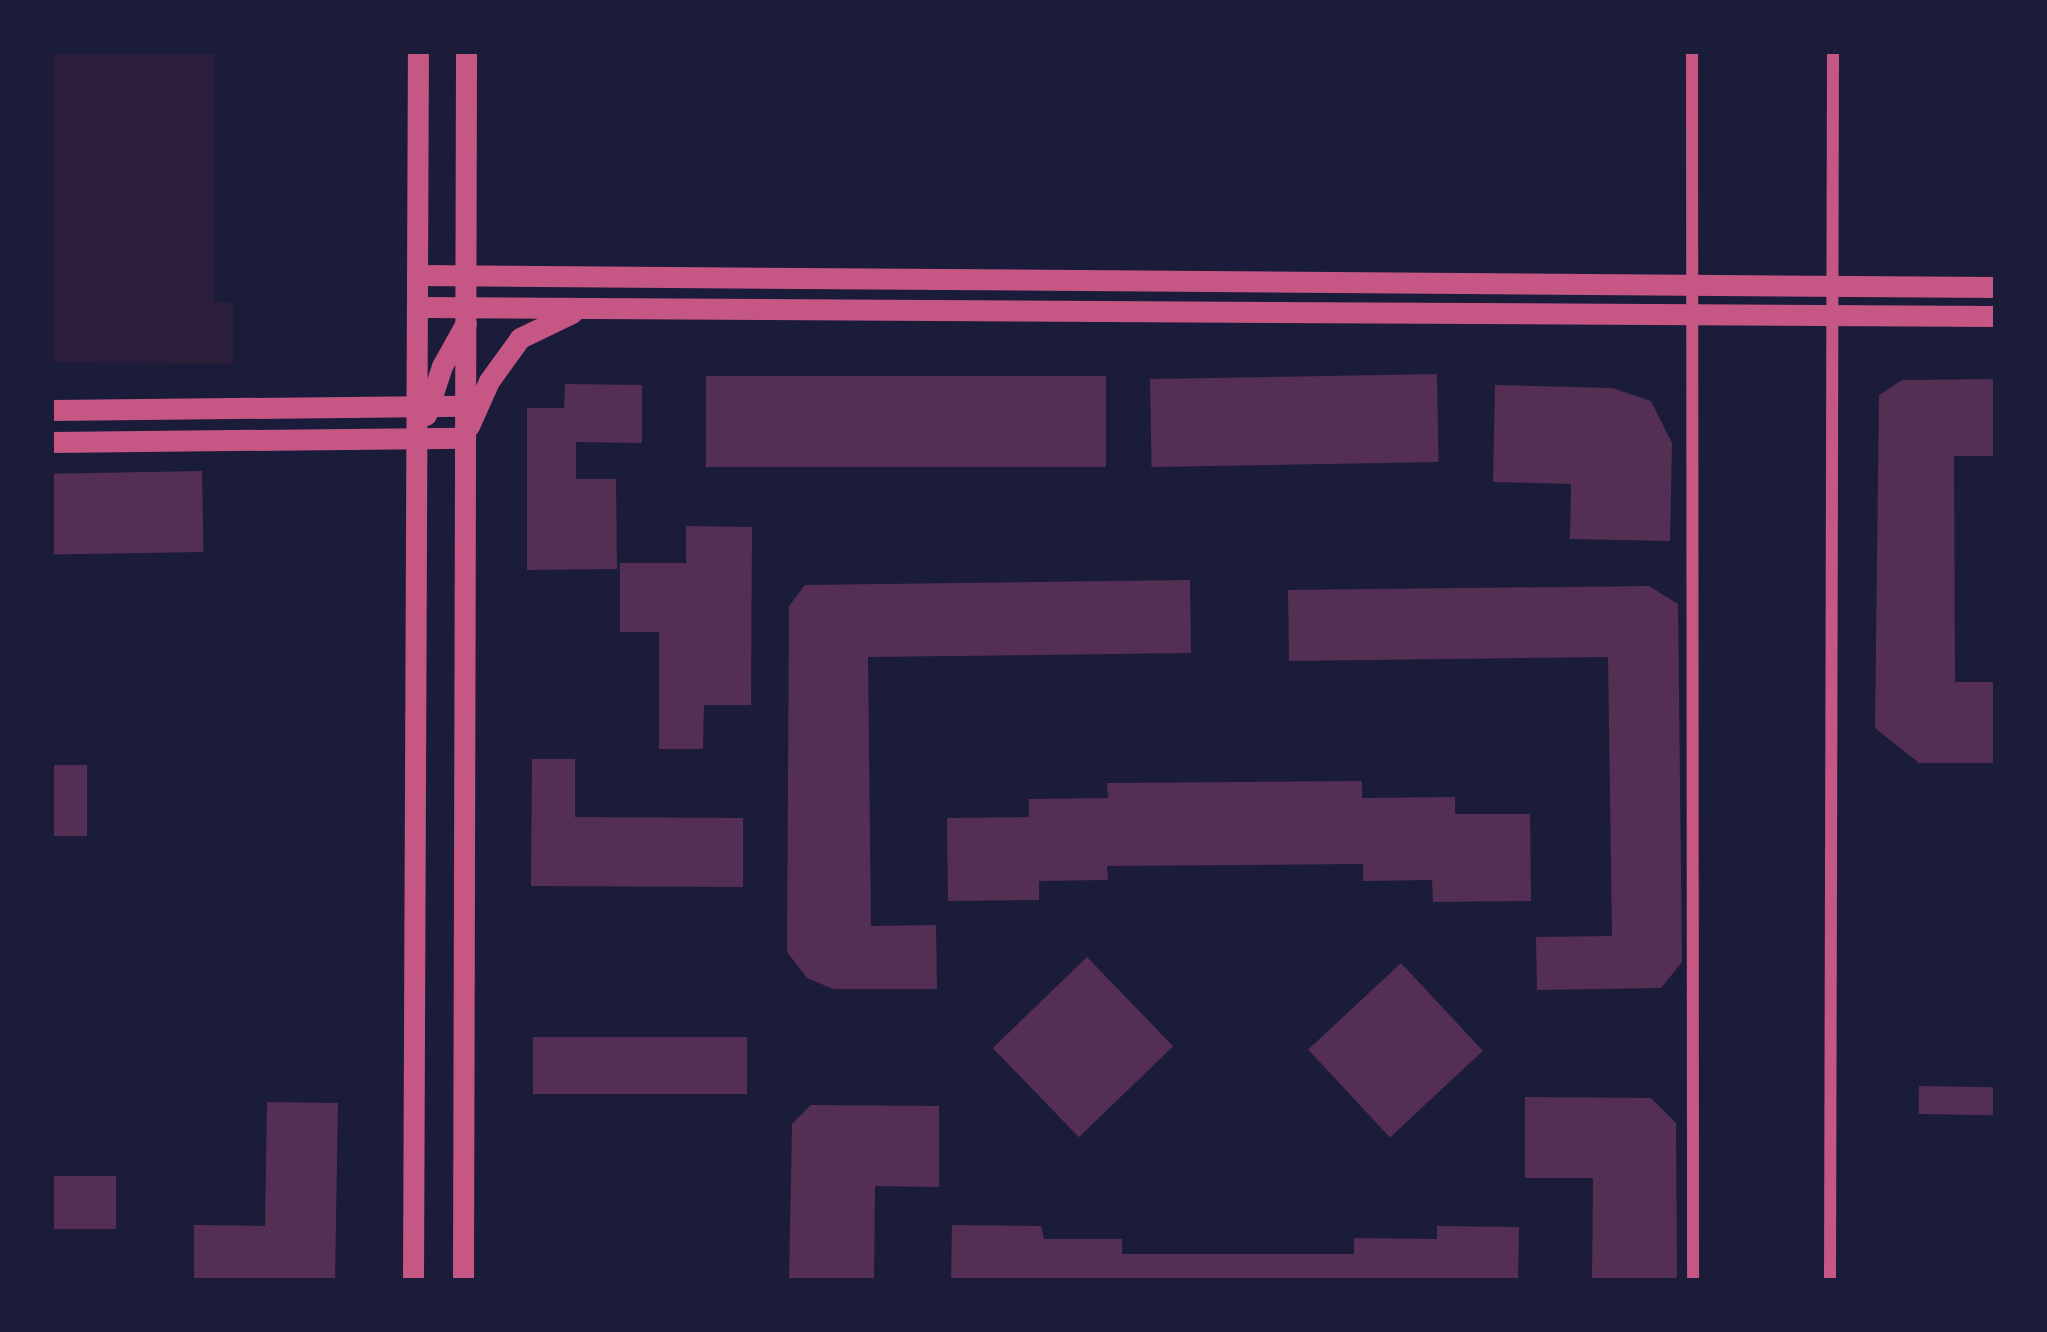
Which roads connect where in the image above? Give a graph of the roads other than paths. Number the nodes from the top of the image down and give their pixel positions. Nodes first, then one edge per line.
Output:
1 (418, 51) edge
2 (466, 51) edge
3 (1692, 51) edge
4 (1833, 51) edge
5 (419, 274) junction
6 (467, 274) junction
7 (601, 275) junction
8 (1694, 285) junction
9 (1832, 287) junction
10 (1996, 287) edge
11 (419, 307) junction
12 (603, 308) junction
13 (472, 312) junction
14 (1694, 316) junction
15 (1832, 316) junction
16 (1996, 316) edge
17 (424, 405) junction
18 (465, 406) junction
19 (51, 410) edge
20 (465, 438) junction
21 (419, 439) junction
22 (51, 442) edge
23 (413, 1281) edge
24 (464, 1281) edge
25 (1693, 1281) edge
26 (1830, 1281) edge

1 - 5 street
2 - 6 street
3 - 8 street
4 - 9 street
5 - 6 street
5 - 11 street
6 - 7 street
6 - 13 street
7 - 8 street
7 - 13 street
8 - 9 street
8 - 14 street
9 - 10 street
9 - 15 street
11 - 13 street
11 - 17 street
12 - 13 street
12 - 14 street
12 - 20 street
13 - 17 street
13 - 18 street
14 - 15 street
14 - 25 street
15 - 16 street
15 - 26 street
17 - 18 street
17 - 19 street
17 - 21 street
18 - 20 street
20 - 21 street
20 - 24 street
21 - 22 street
21 - 23 street

